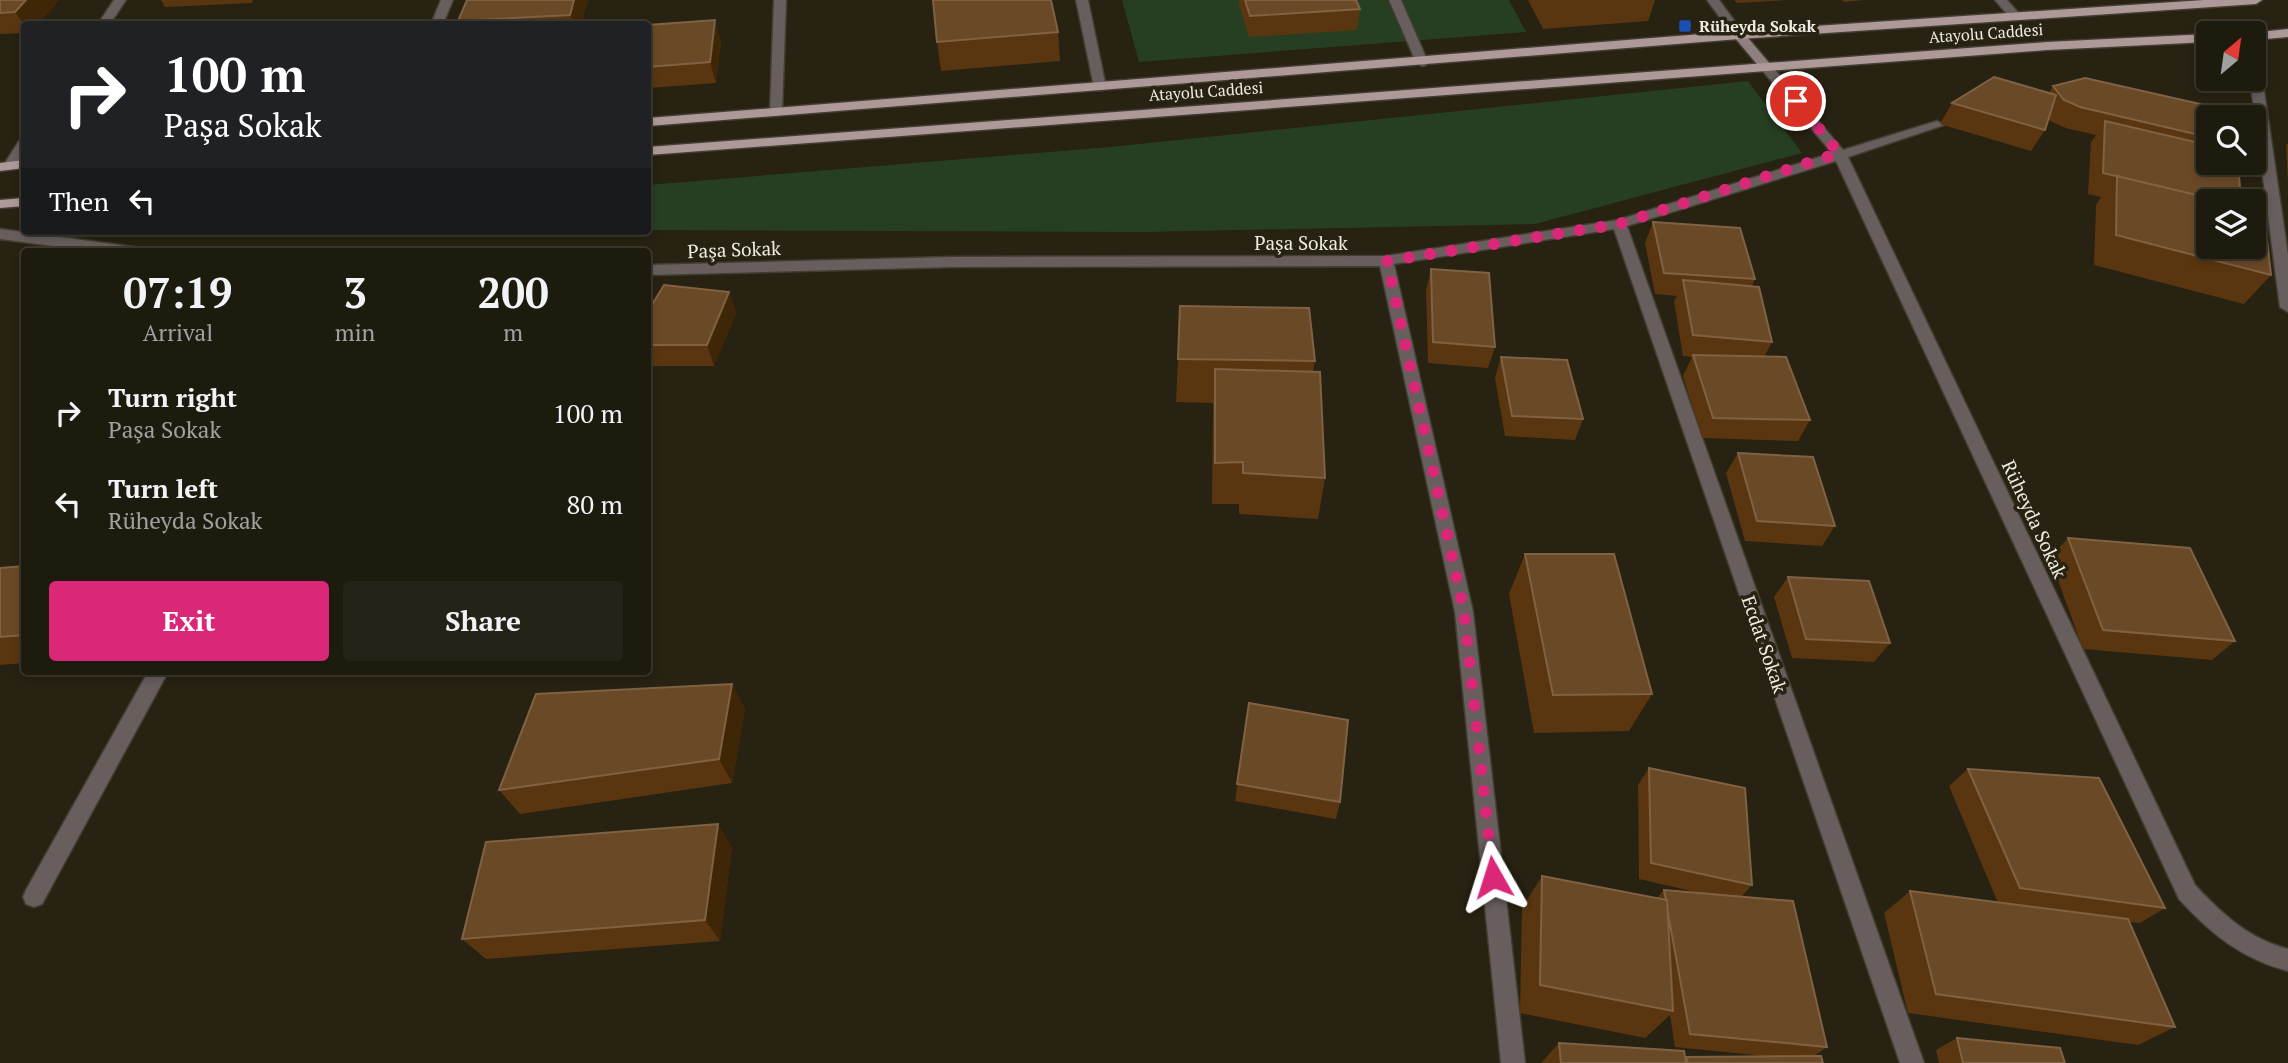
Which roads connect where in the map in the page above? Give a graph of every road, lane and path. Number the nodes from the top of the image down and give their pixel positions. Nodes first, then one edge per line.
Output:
1 (120, 0) edge
2 (447, 0) edge
3 (779, 0) edge
4 (1082, 0) edge
5 (1395, 0) edge
6 (1713, 0) edge
7 (2001, 0) edge
8 (2256, 0) edge
9 (2016, 17) junction
10 (106, 21) edge
11 (438, 21) edge
12 (2288, 33) edge
13 (2266, 35) edge
14 (1739, 36) junction
15 (2196, 39) edge
16 (1422, 62) junction
17 (1766, 67) junction
18 (1100, 87) junction
19 (2258, 91) edge
20 (776, 112) junction
21 (651, 122) edge
22 (1937, 125) dead end
23 (21, 149) edge
24 (651, 151) edge
25 (1839, 153) junction
26 (12, 165) edge
27 (21, 201) edge
28 (0, 204) edge
29 (1619, 224) junction
30 (0, 234) edge
31 (104, 248) edge
32 (1387, 261) junction
33 (651, 270) edge
34 (2288, 307) edge
35 (157, 675) edge
36 (34, 897) dead end
37 (2288, 960) edge
38 (1513, 1063) edge
39 (1912, 1063) edge

1 - 10 street
2 - 11 street
3 - 20 street
4 - 18 street
5 - 16 street
6 - 14 street
7 - 9 street
8 - 9 main road, Atayolu Caddesi
9 - 14 main road, Atayolu Caddesi
12 - 13 main road
14 - 16 main road, Atayolu Caddesi
14 - 17 street
15 - 17 main road, Atayolu Caddesi
16 - 18 main road, Atayolu Caddesi
17 - 24 main road, Atayolu Caddesi
17 - 25 street, Rüheyda Sokak
18 - 20 main road, Atayolu Caddesi
19 - 34 street
20 - 21 main road, Atayolu Caddesi
22 - 25 street, Paşa Sokak
23 - 26 street
25 - 29 street, Paşa Sokak
25 - 37 street, Rüheyda Sokak
27 - 28 main road
29 - 32 street, Paşa Sokak
29 - 39 street, Ecdat Sokak
30 - 31 street
32 - 33 street, Paşa Sokak
32 - 38 street
35 - 36 street

